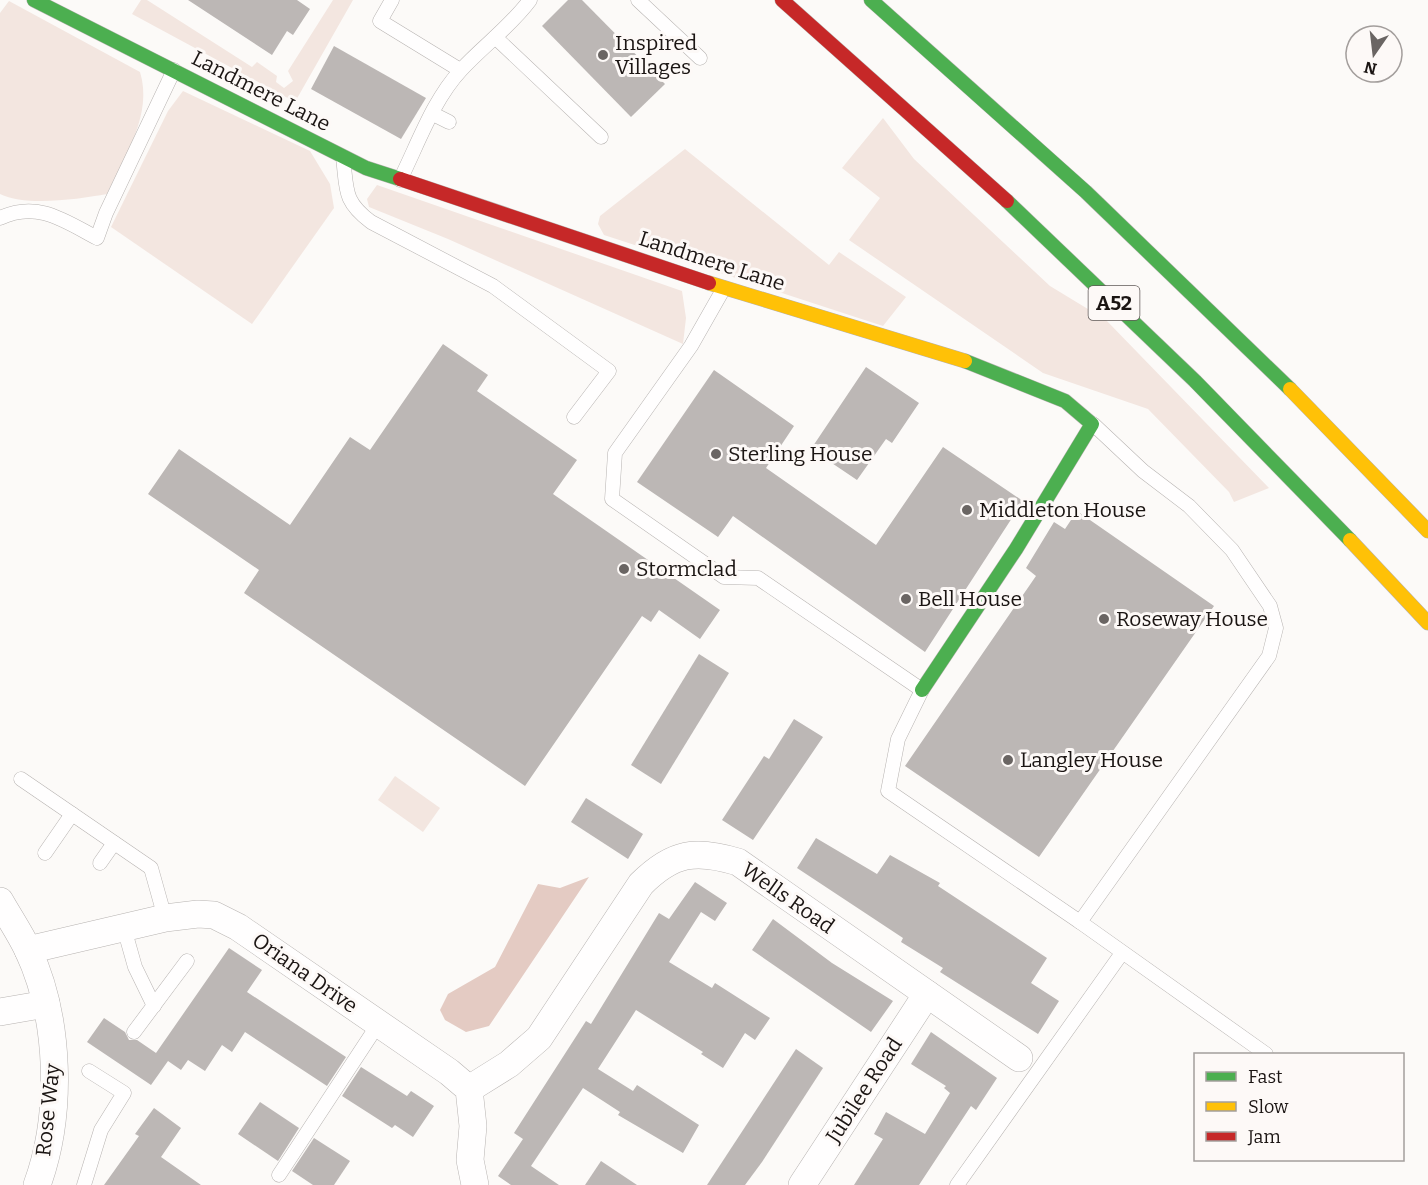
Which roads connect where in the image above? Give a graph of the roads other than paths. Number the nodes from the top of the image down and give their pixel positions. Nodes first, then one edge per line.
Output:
1 (34, 0) edge
2 (392, 0) edge
3 (530, 0) edge
4 (638, 0) edge
5 (782, 0) edge
6 (871, 0) edge
7 (496, 38) junction
8 (700, 58) dead end
9 (174, 70) junction
10 (460, 70) junction
11 (433, 114) junction
12 (449, 122) dead end
13 (601, 137) dead end
14 (343, 157) junction
15 (400, 180) junction
16 (0, 218) edge
17 (724, 288) junction
18 (574, 417) dead end
19 (1092, 424) junction
20 (1428, 531) edge
21 (1428, 623) edge
22 (922, 690) junction
23 (21, 779) dead end
24 (72, 814) junction
25 (114, 843) junction
26 (45, 853) dead end
27 (100, 863) dead end
28 (0, 902) edge
29 (165, 918) junction
30 (1080, 922) junction
31 (124, 928) junction
32 (28, 950) junction
33 (1124, 954) junction
34 (188, 961) dead end
35 (927, 994) junction
36 (46, 1004) junction
37 (154, 1006) junction
38 (0, 1012) edge
39 (379, 1023) junction
40 (134, 1032) dead end
41 (1265, 1053) edge
42 (1019, 1058) dead end
43 (89, 1071) dead end
44 (469, 1089) junction
45 (279, 1175) dead end
46 (37, 1185) edge
47 (84, 1185) edge
48 (475, 1185) edge
49 (802, 1185) edge
50 (957, 1185) edge

1 - 9 main road, Landmere Lane
2 - 10 lane
3 - 7 lane
4 - 8 lane
5 - 21 main road, A52
6 - 20 main road
7 - 10 lane
7 - 13 lane
9 - 14 main road, Landmere Lane
9 - 16 lane
10 - 11 lane
11 - 12 lane
11 - 15 lane
14 - 15 main road, Landmere Lane
14 - 18 lane
15 - 17 main road, Landmere Lane
17 - 19 main road, Landmere Lane
17 - 22 lane
19 - 22 main road
19 - 30 lane
22 - 30 lane
23 - 24 lane
24 - 25 lane
24 - 26 lane
25 - 27 lane
25 - 29 lane
28 - 32 street, Rose Way
29 - 31 street, Oriana Drive
29 - 39 street, Oriana Drive
30 - 33 lane
31 - 32 street, Oriana Drive
31 - 37 lane
32 - 36 street, Rose Way
33 - 41 lane
33 - 50 lane
34 - 37 lane
35 - 42 street, Wells Road
35 - 44 street, Wells Road
35 - 49 street, Jubilee Road
36 - 38 street
36 - 46 street, Rose Way
37 - 40 lane
39 - 44 street, Oriana Drive
39 - 45 lane
43 - 47 lane
44 - 48 street

